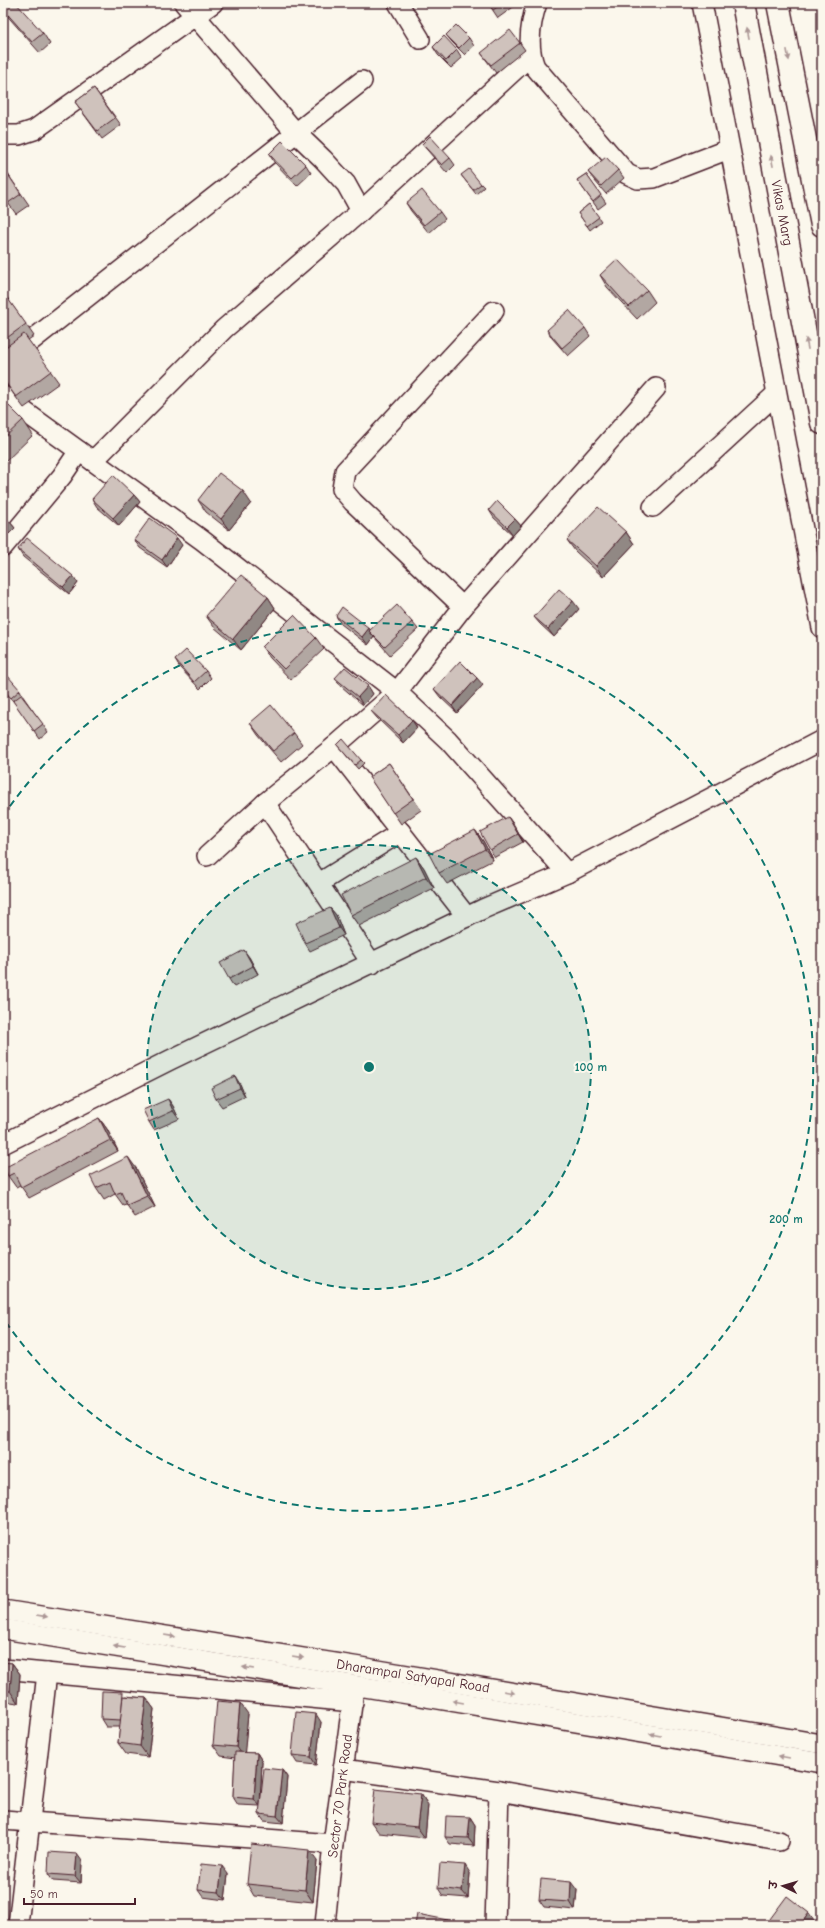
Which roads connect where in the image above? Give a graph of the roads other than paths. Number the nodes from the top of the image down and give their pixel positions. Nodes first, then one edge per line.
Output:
1 (213, 3) edge
2 (398, 3) edge
3 (537, 3) edge
4 (702, 3) edge
5 (742, 3) edge
6 (778, 3) edge
7 (190, 10) edge
8 (420, 39) dead end
9 (530, 56) junction
10 (362, 81) dead end
11 (296, 133) junction
12 (3, 136) edge
13 (729, 149) junction
14 (820, 203) edge
15 (361, 211) junction
16 (822, 225) edge
17 (494, 311) dead end
18 (3, 362) edge
19 (656, 388) dead end
20 (776, 394) junction
21 (3, 396) edge
22 (822, 423) edge
23 (86, 456) junction
24 (653, 507) dead end
25 (3, 547) edge
26 (463, 607) junction
27 (822, 628) edge
28 (397, 692) junction
29 (822, 740) edge
30 (334, 747) junction
31 (265, 803) junction
32 (400, 832) junction
33 (207, 856) dead end
34 (566, 873) junction
35 (319, 883) junction
36 (467, 917) junction
37 (372, 964) junction
38 (3, 1144) edge
39 (3, 1610) edge
40 (3, 1629) edge
41 (360, 1667) junction
42 (3, 1669) edge
43 (47, 1673) junction
44 (354, 1693) junction
45 (822, 1744) edge
46 (822, 1763) edge
47 (343, 1769) junction
48 (500, 1791) junction
49 (3, 1820) edge
50 (30, 1820) junction
51 (779, 1841) dead end
52 (333, 1844) junction
53 (18, 1925) edge
54 (325, 1925) edge
55 (495, 1925) edge

1 - 7 street
2 - 8 street
3 - 9 street
4 - 13 street
22 -> 5 main road, Vikas Marg
6 -> 14 main road
7 - 11 street
7 - 12 street
9 - 13 street
9 - 15 street
10 - 11 street
11 - 15 street
11 - 18 street
13 - 20 street
14 - 16 main road
15 - 23 street
17 - 26 street
19 - 26 street
20 - 24 street
20 - 27 street
21 - 23 street
23 - 25 street
23 - 28 street
26 - 28 street
28 - 30 street
28 - 34 street
29 - 34 street
30 - 31 street
30 - 32 street
31 - 33 street
31 - 35 street
32 - 35 street
32 - 36 street
34 - 36 street
35 - 37 street
36 - 37 street
37 - 38 street
39 -> 41 street, Dharampal Satyapal Road
44 -> 40 street, Dharampal Satyapal Road
41 - 44 street, Sector 70 Park Road
41 -> 45 street, Dharampal Satyapal Road
42 - 43 street
43 - 44 street
43 - 50 street
46 -> 44 street, Dharampal Satyapal Road
44 - 47 street, Sector 70 Park Road
47 - 48 street
47 - 52 street, Sector 70 Park Road
48 - 51 street
48 - 55 street
49 - 50 street
50 - 52 street
50 - 53 street
52 - 54 street, Sector 70 Park Road

